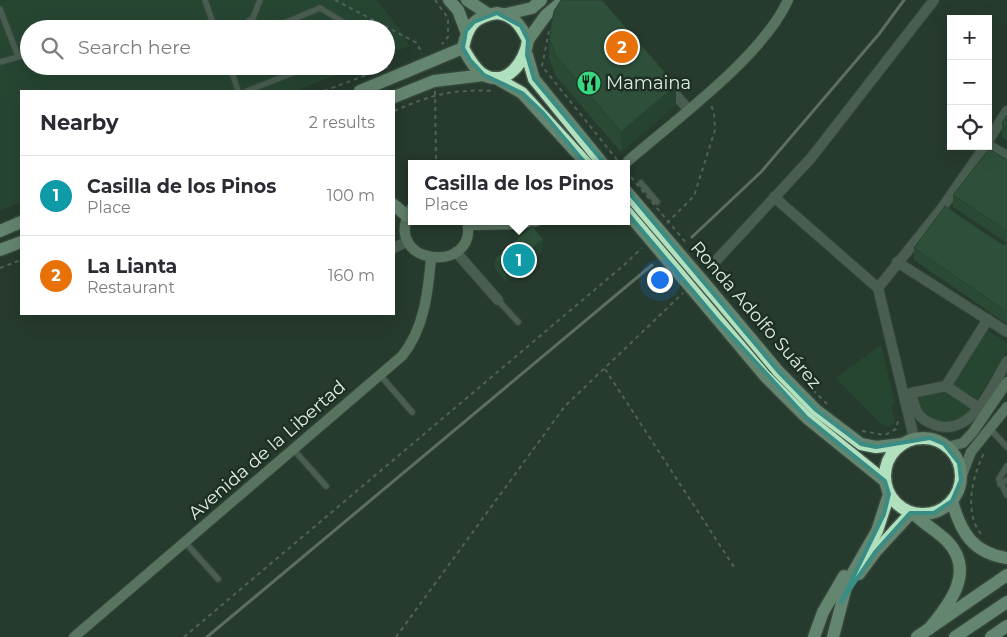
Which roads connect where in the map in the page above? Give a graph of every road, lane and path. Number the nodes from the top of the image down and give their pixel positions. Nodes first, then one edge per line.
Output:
1 (205, 0) edge
2 (260, 0) edge
3 (335, 0) edge
4 (435, 0) edge
5 (449, 0) edge
6 (467, 0) edge
7 (541, 0) edge
8 (564, 0) edge
9 (788, 0) edge
10 (934, 0) edge
11 (0, 10) edge
12 (488, 14) junction
13 (506, 14) junction
14 (544, 18) junction
15 (212, 20) edge
16 (250, 20) edge
17 (291, 20) edge
18 (342, 20) edge
19 (373, 20) edge
20 (395, 31) edge
21 (466, 32) junction
22 (528, 40) junction
23 (438, 48) dead end
24 (463, 48) junction
25 (527, 55) junction
26 (18, 56) joint
27 (413, 56) dead end
28 (0, 62) edge
29 (233, 75) edge
30 (287, 75) edge
31 (366, 75) edge
32 (490, 76) junction
33 (663, 80) edge
34 (238, 90) edge
35 (250, 90) edge
36 (327, 90) edge
37 (362, 90) edge
38 (498, 91) dead end
39 (436, 94) junction
40 (704, 95) junction
41 (395, 97) edge
42 (688, 109) junction
43 (395, 111) edge
44 (1007, 111) edge
45 (992, 135) edge
46 (992, 148) edge
47 (984, 150) edge
48 (1007, 156) edge
49 (436, 160) edge
50 (592, 160) edge
51 (592, 160) edge
52 (620, 160) edge
53 (630, 161) edge
54 (630, 171) edge
55 (641, 184) dead end
56 (630, 196) edge
57 (774, 196) junction
58 (657, 202) dead end
59 (395, 205) edge
60 (408, 212) edge
61 (408, 215) edge
62 (630, 215) edge
63 (20, 222) edge
64 (467, 225) edge
65 (663, 227) dead end
66 (0, 231) edge
67 (20, 242) edge
68 (408, 242) junction
69 (644, 246) dead end
70 (689, 247) dead end
71 (395, 248) edge
72 (0, 250) edge
73 (456, 252) junction
74 (431, 258) junction
75 (20, 260) edge
76 (897, 262) junction
77 (713, 264) dead end
78 (0, 268) edge
79 (878, 288) junction
80 (688, 289) dead end
81 (707, 296) junction
82 (498, 300) joint
83 (988, 319) junction
84 (518, 322) dead end
85 (1007, 332) edge
86 (1007, 361) edge
87 (605, 368) junction
88 (380, 375) junction
89 (1007, 382) edge
90 (946, 386) junction
91 (810, 387) dead end
92 (830, 406) dead end
93 (1007, 407) edge
94 (979, 408) junction
95 (412, 412) dead end
96 (994, 432) junction
97 (914, 438) junction
98 (902, 444) junction
99 (948, 447) junction
100 (1007, 447) edge
101 (293, 448) junction
102 (1007, 466) edge
103 (962, 475) junction
104 (1007, 480) edge
105 (885, 481) junction
106 (1000, 484) junction
107 (326, 486) dead end
108 (889, 494) junction
109 (1007, 495) edge
110 (952, 501) junction
111 (912, 513) junction
112 (983, 536) dead end
113 (185, 542) junction
114 (863, 553) junction
115 (1007, 558) edge
116 (736, 570) dead end
117 (1007, 576) edge
118 (218, 579) dead end
119 (841, 602) junction
120 (1007, 602) edge
121 (1007, 626) edge
122 (929, 629) junction
123 (74, 637) edge
124 (184, 637) edge
125 (396, 637) edge
126 (814, 637) edge
127 (833, 637) edge
128 (917, 637) edge
129 (955, 637) edge
130 (991, 637) edge

1 - 15 lane
2 - 16 lane
3 - 19 path
4 - 23 path
5 - 21 main road
6 - 12 main road
7 - 13 main road
8 - 14 main road
9 - 40 main road
10 - 57 street
11 - 26 lane
12 - 13 main road
12 - 21 main road
13 - 22 main road
14 - 22 main road
14 - 52 path
17 - 18 lane
20 - 27 path
21 - 24 main road
22 - 25 main road
24 - 32 main road
24 - 37 main road
25 - 32 main road
25 - 50 main road
26 - 28 lane
29 - 34 lane
30 - 35 lane
31 - 36 path
32 - 41 main road
32 - 51 main road
33 - 42 street
38 - 39 path
39 - 43 path
39 - 49 path
40 - 42 main road
40 - 65 path
42 - 53 main road
44 - 45 street
46 - 48 street
47 - 76 street
54 - 70 path, bridge
55 - 58 lane
56 - 81 main road, Ronda Adolfo Suárez, bridge
57 - 77 street
57 - 79 street
59 - 60 main road
61 - 68 main road
62 - 81 main road, Ronda Adolfo Suárez, bridge
63 - 66 main road
64 - 73 main road
67 - 72 main road
68 - 71 street
68 - 74 main road
69 - 124 path
73 - 74 main road
73 - 82 street
74 - 88 main road, Avenida de la Libertad
75 - 78 path
76 - 79 street
76 - 83 street
79 - 97 street
80 - 87 path
81 - 98 main road, Ronda Adolfo Suárez
81 - 105 main road, Ronda Adolfo Suárez
82 - 84 lane
83 - 85 street
83 - 90 street
86 - 94 street
87 - 116 path
87 - 125 path
88 - 95 lane
88 - 101 main road, Avenida de la Libertad
89 - 99 main road
90 - 94 street
90 - 94 street
91 - 92 path
93 - 96 main road
96 - 100 lane
96 - 103 main road
96 - 112 path
97 - 98 main road
97 - 99 main road
98 - 105 main road
99 - 103 main road
101 - 107 lane
101 - 113 main road, Avenida de la Libertad
102 - 106 lane
103 - 110 main road
104 - 106 lane
105 - 108 main road
106 - 109 lane
108 - 111 main road
108 - 114 main road
110 - 111 main road
110 - 115 main road
111 - 119 main road
111 - 122 main road
113 - 118 lane
113 - 123 main road, Avenida de la Libertad
114 - 119 main road
114 - 126 main road
117 - 122 main road
119 - 127 main road
120 - 129 main road
121 - 130 main road
122 - 128 main road

